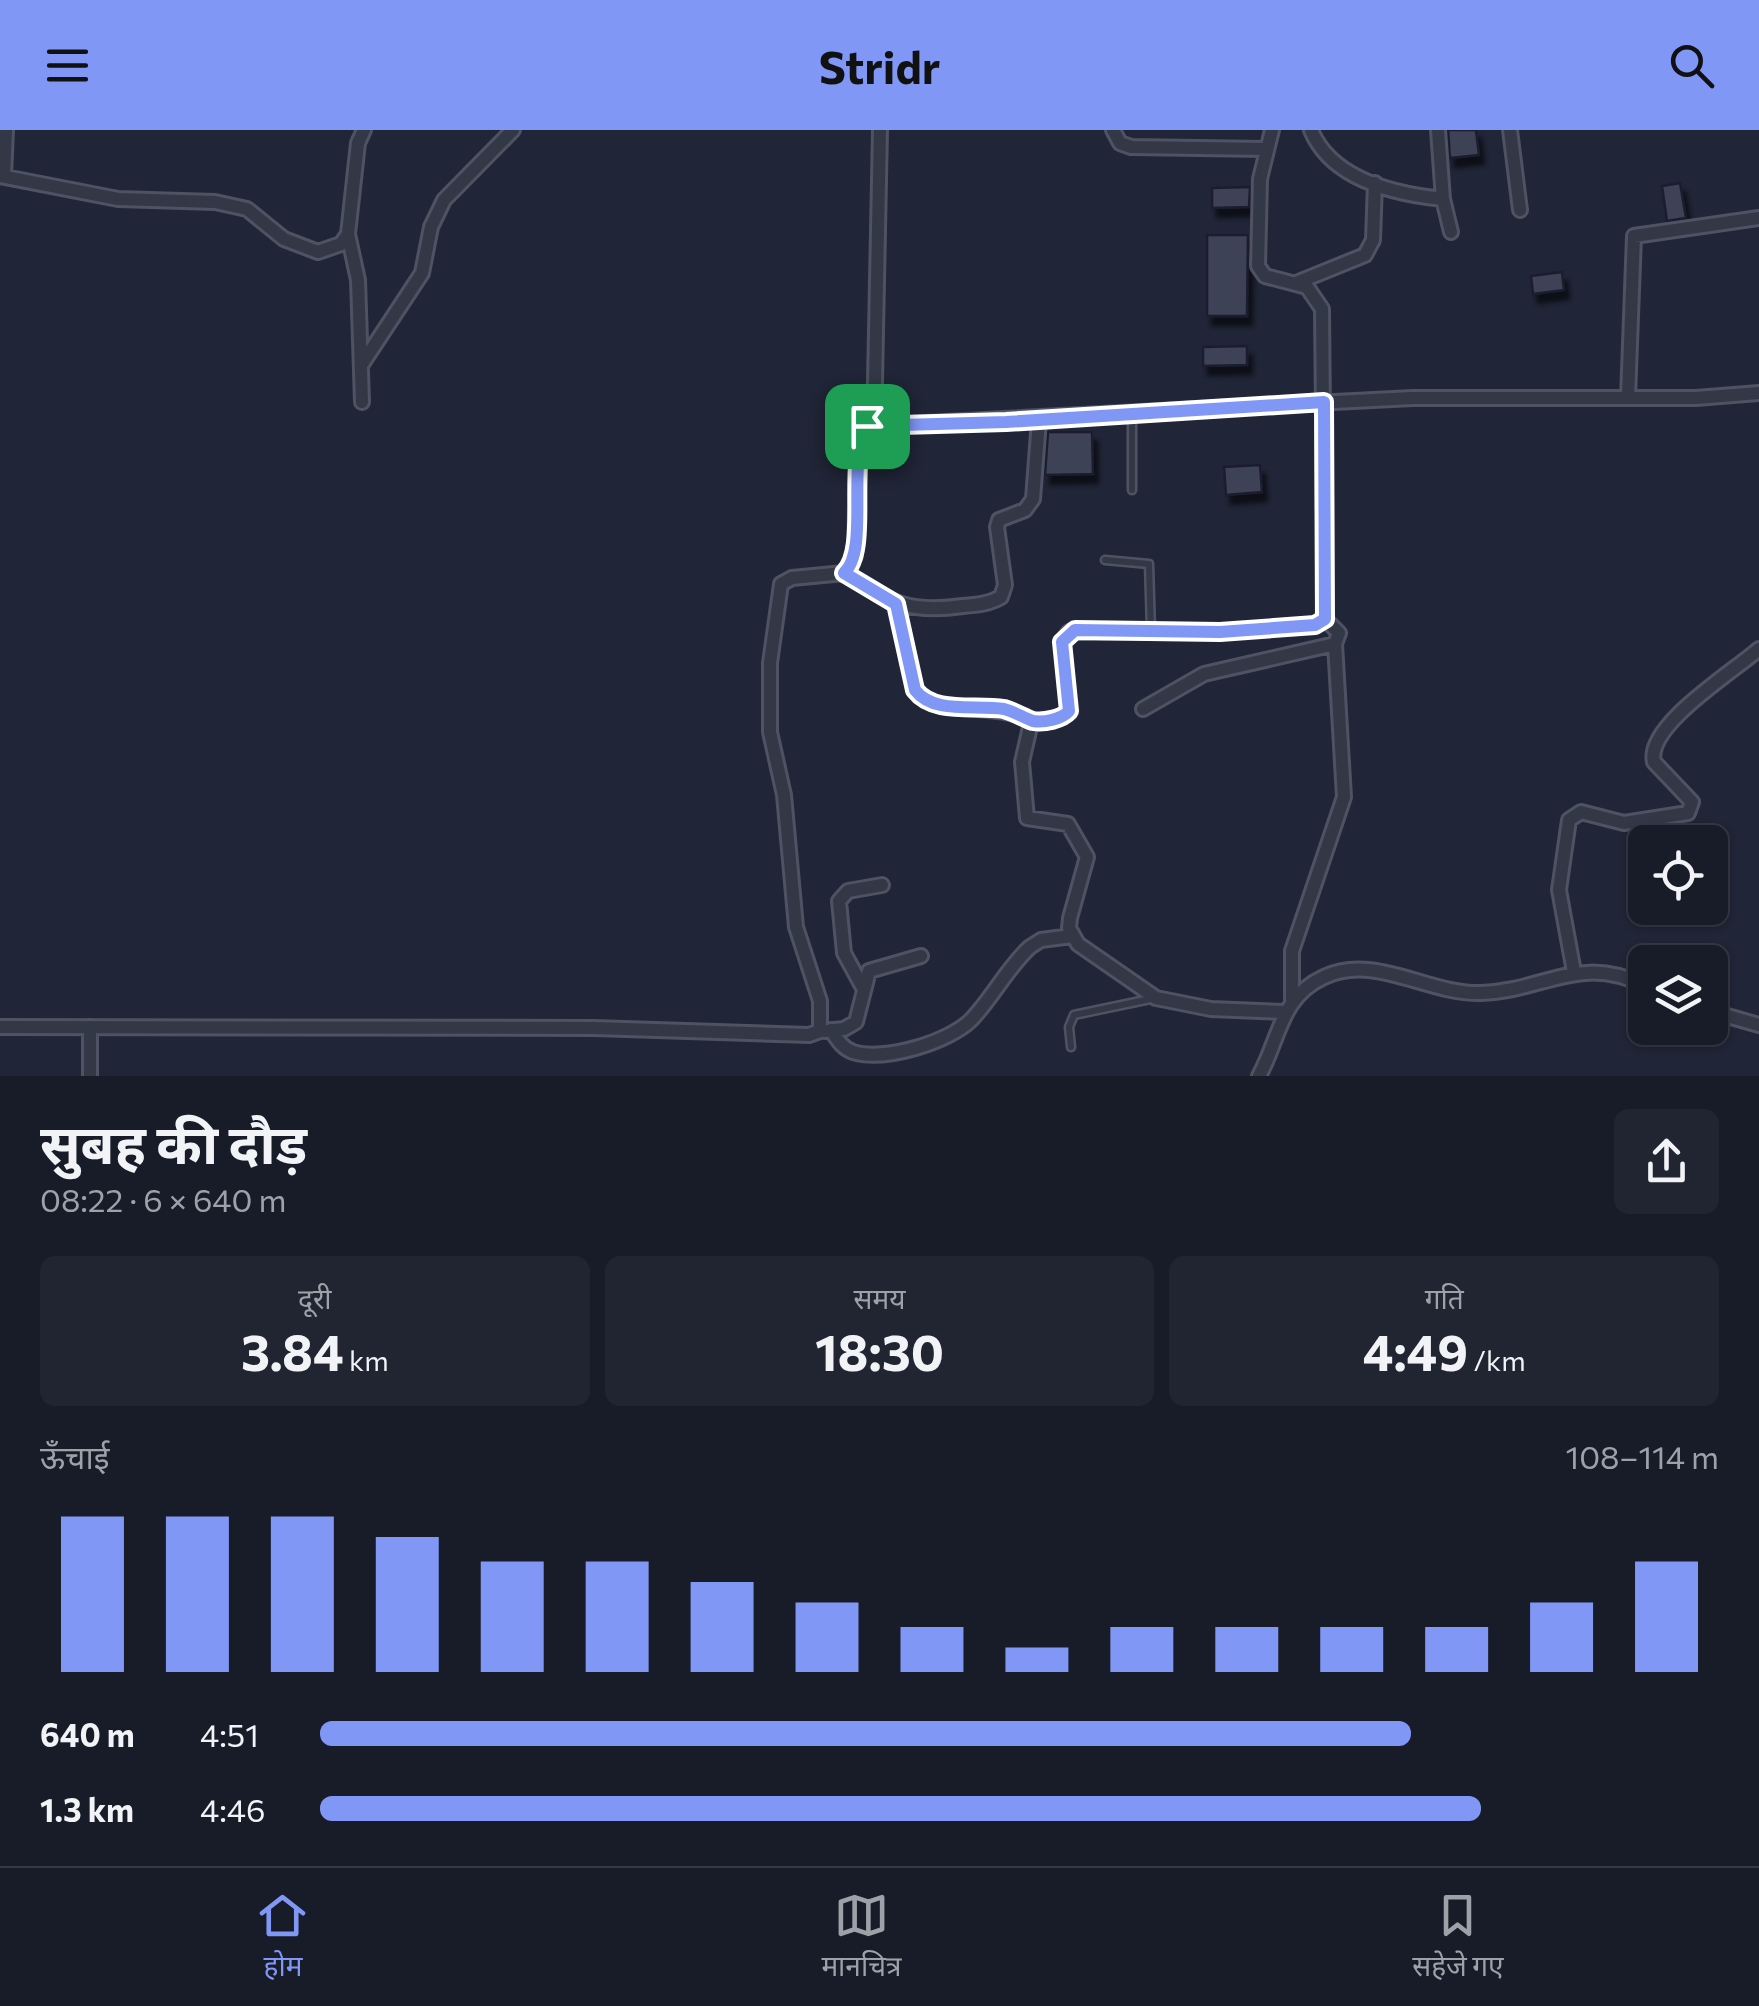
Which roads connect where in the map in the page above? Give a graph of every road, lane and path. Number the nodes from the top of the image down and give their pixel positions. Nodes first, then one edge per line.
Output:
1 (6, 130) edge
2 (364, 130) edge
3 (514, 130) edge
4 (880, 130) edge
5 (1113, 130) edge
6 (1272, 130) edge
7 (1311, 130) edge
8 (1438, 130) edge
9 (1510, 130) edge
10 (1265, 150) junction
11 (2, 176) edge
12 (1376, 183) junction
13 (1442, 199) junction
14 (1520, 210) dead end
15 (1759, 218) edge
16 (1451, 232) dead end
17 (348, 234) junction
18 (1296, 283) junction
19 (362, 364) junction
20 (1759, 393) edge
21 (1628, 398) junction
22 (362, 402) dead end
23 (1324, 402) junction
24 (1759, 406) edge
25 (1132, 413) junction
26 (1039, 420) junction
27 (867, 426) junction
28 (1132, 490) dead end
29 (1105, 560) dead end
30 (844, 573) junction
31 (896, 604) junction
32 (1325, 619) junction
33 (1151, 632) junction
34 (1335, 644) junction
35 (1759, 648) edge
36 (1144, 708) dead end
37 (1036, 722) junction
38 (882, 885) dead end
39 (1072, 936) junction
40 (922, 956) dead end
41 (1574, 972) junction
42 (1628, 979) edge
43 (862, 986) junction
44 (1156, 998) junction
45 (1292, 999) junction
46 (1284, 1012) junction
47 (1728, 1016) edge
48 (1759, 1025) edge
49 (0, 1026) edge
50 (90, 1027) junction
51 (826, 1030) junction
52 (1070, 1047) dead end
53 (90, 1076) edge
54 (1259, 1076) edge

1 - 11 street
2 - 17 street
3 - 19 street
4 - 27 street
5 - 10 street
6 - 10 street
7 - 12 street
8 - 13 street
9 - 14 street
10 - 18 street
11 - 17 street
12 - 13 street
12 - 18 street
13 - 16 street
15 - 21 street
17 - 19 street
18 - 23 street
19 - 22 street
20 - 21 street
20 - 24 street
21 - 23 street
23 - 25 street
23 - 32 street
25 - 26 street
25 - 28 lane
26 - 27 street
26 - 31 street
27 - 30 street
29 - 33 lane
30 - 31 street
30 - 51 street
31 - 37 street
32 - 33 street
32 - 34 street
33 - 37 street
34 - 36 street
34 - 45 street
35 - 41 street
37 - 39 street
38 - 43 street
39 - 44 street
39 - 51 street
40 - 43 street
41 - 42 street
41 - 45 street
43 - 51 street
44 - 46 street
44 - 52 lane
45 - 46 street
46 - 54 street
47 - 48 street
49 - 50 street
50 - 51 street
50 - 53 street

